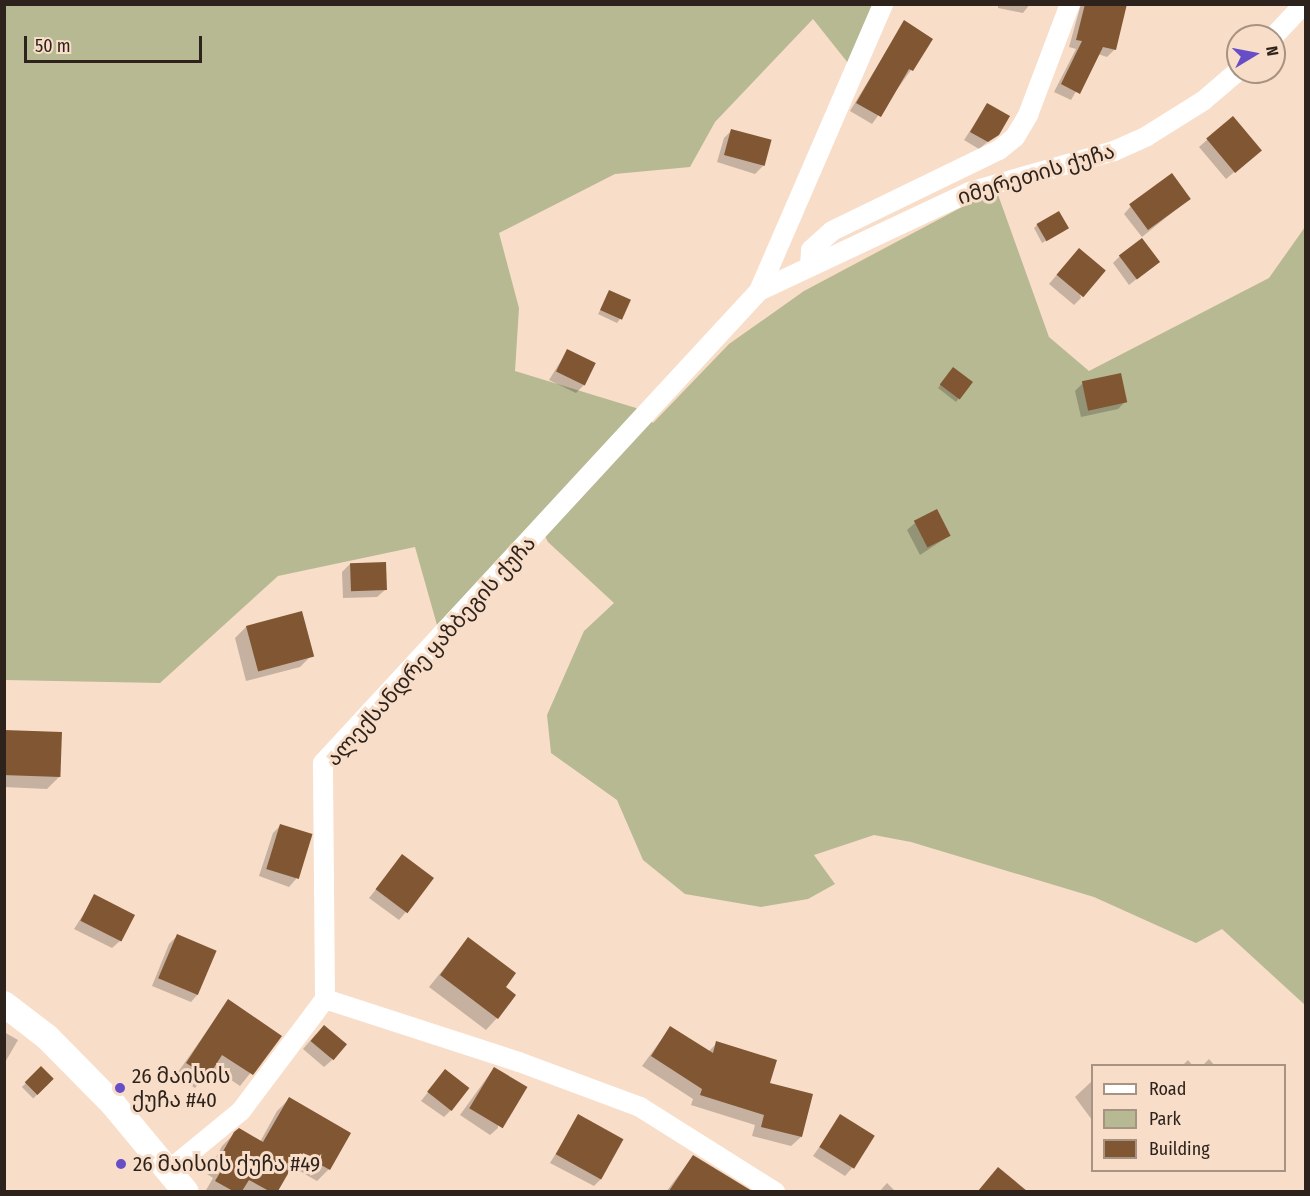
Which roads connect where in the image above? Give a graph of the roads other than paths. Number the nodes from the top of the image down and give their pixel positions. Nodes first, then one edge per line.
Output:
1 (883, 4) edge
2 (1070, 4) edge
3 (1304, 4) edge
4 (1285, 24) edge
5 (1226, 81) edge
6 (810, 266) junction
7 (759, 291) junction
8 (325, 999) junction
9 (4, 1004) edge
10 (168, 1171) junction
11 (186, 1191) edge
12 (775, 1191) edge

1 - 7 street
2 - 6 street
3 - 4 street
5 - 6 street, იმერეთის ქუჩა
6 - 7 street, იმერეთის ქუჩა
7 - 8 street, ალექსანდრე ყაზბეგის ქუჩა
8 - 10 street
8 - 12 street
9 - 10 street
10 - 11 street

